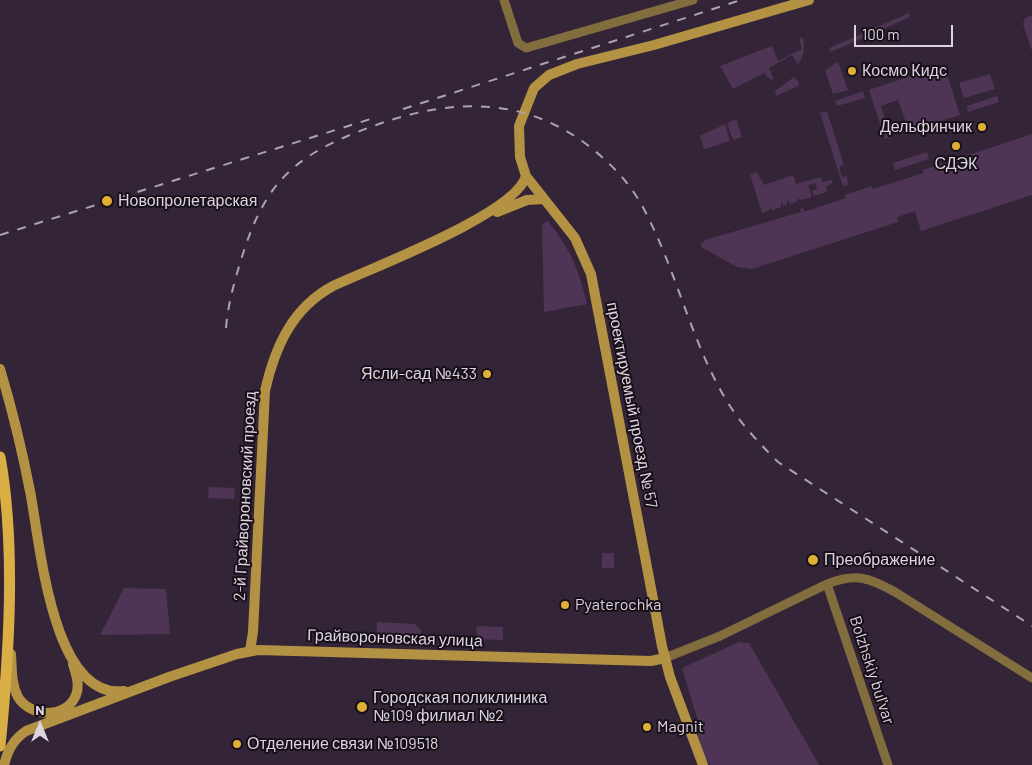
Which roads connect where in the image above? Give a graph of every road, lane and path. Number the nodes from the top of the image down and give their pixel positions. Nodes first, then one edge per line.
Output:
1 (504, 0) edge
2 (693, 0) edge
3 (803, 1) edge
4 (526, 176) junction
5 (544, 199) junction
6 (475, 220) junction
7 (0, 369) edge
8 (0, 457) edge
9 (828, 584) junction
10 (8, 605) junction
11 (250, 651) junction
12 (72, 658) junction
13 (665, 658) junction
14 (1032, 678) edge
15 (130, 690) junction
16 (0, 746) edge
17 (4, 765) edge
18 (703, 765) edge
19 (888, 765) edge

1 - 2 street
3 - 4 main road
4 - 5 main road, проектируемый проезд № 57
4 - 6 main road, 2-й Грайвороновский проезд
5 - 6 main road
5 - 13 main road, проектируемый проезд № 57
6 - 11 main road, 2-й Грайвороновский проезд
7 - 12 main road
8 - 10 main road
9 - 13 street
9 - 14 street
9 - 19 street, Bolzhskiy bul'var
10 - 12 main road
10 - 16 main road
11 - 13 main road, Грайвороновская улица
11 - 15 main road, Грайвороновская улица
12 - 15 main road
13 - 18 main road, проектируемый проезд № 57
15 - 17 main road

